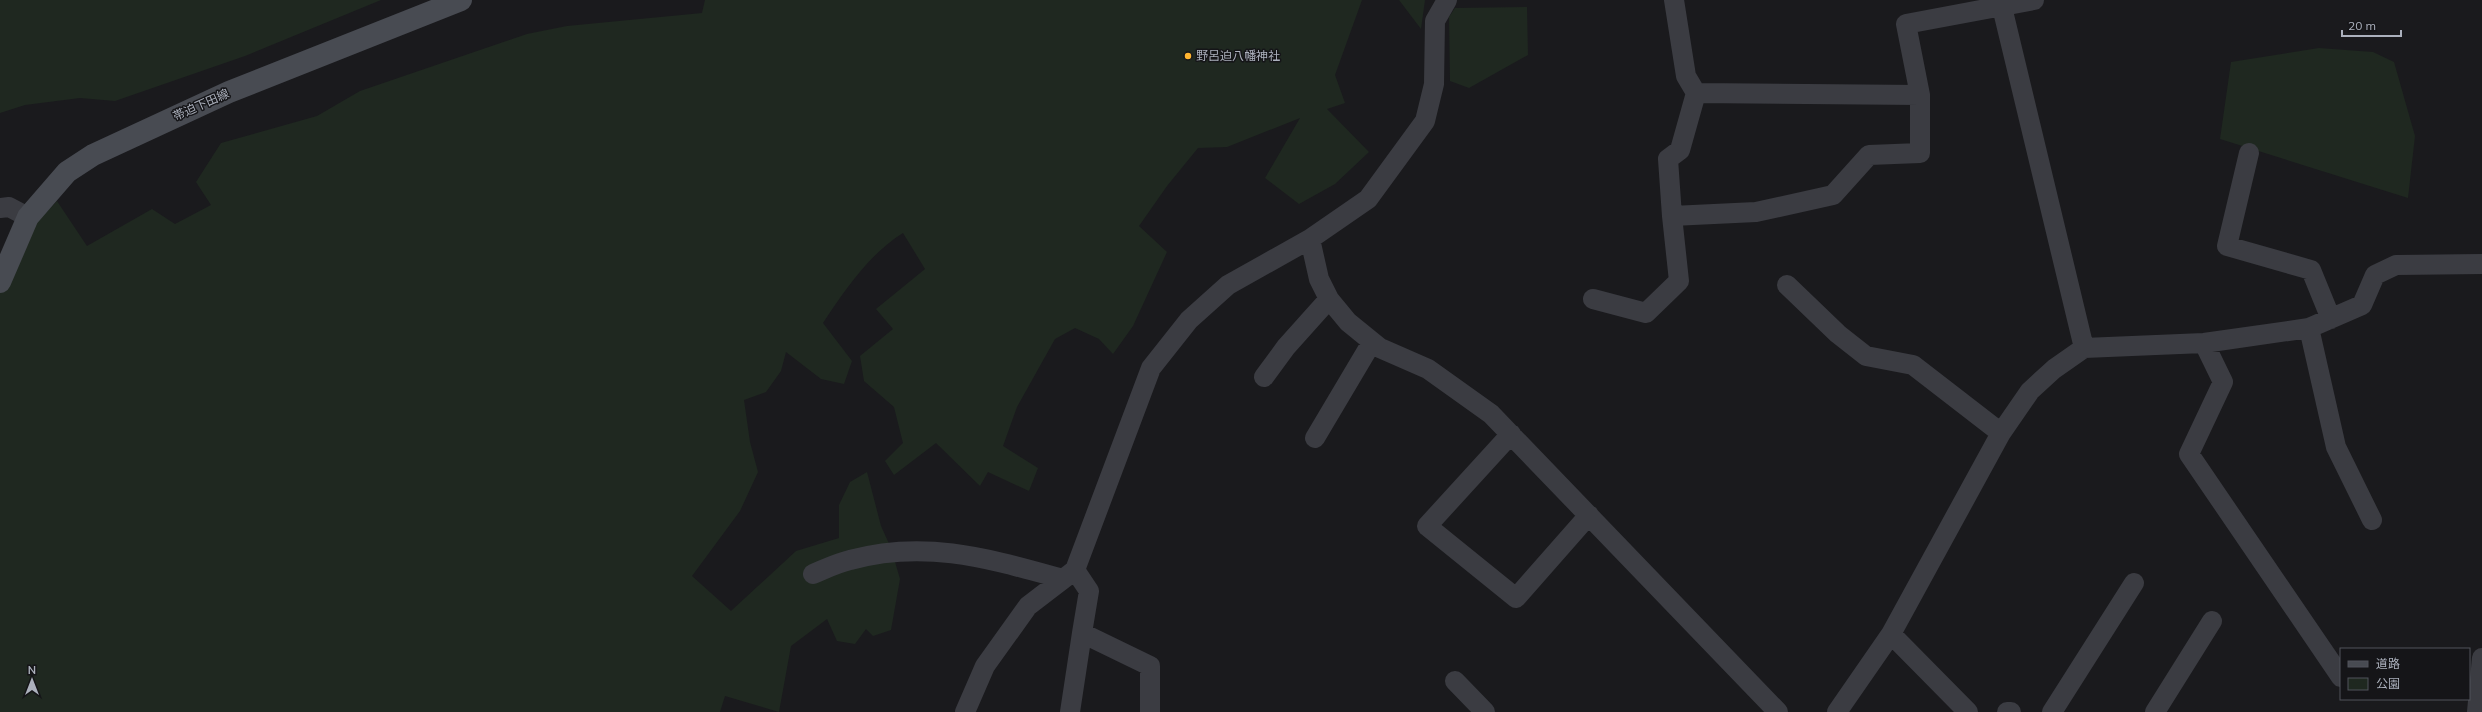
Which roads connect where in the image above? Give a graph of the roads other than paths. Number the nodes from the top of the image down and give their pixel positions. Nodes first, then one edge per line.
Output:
1 (461, 0) edge
2 (1447, 0) edge
3 (1674, 0) edge
4 (2034, 0) edge
5 (2002, 8) junction
6 (1696, 93) junction
7 (1920, 95) junction
8 (2249, 153) dead end
9 (0, 208) edge
10 (1672, 216) junction
11 (28, 217) junction
12 (1310, 239) junction
13 (2482, 264) edge
14 (0, 282) edge
15 (1787, 285) dead end
16 (1329, 300) junction
17 (1594, 300) dead end
18 (2330, 319) junction
19 (2309, 328) junction
20 (1372, 342) junction
21 (2204, 343) junction
22 (2084, 348) junction
23 (1264, 377) dead end
24 (2001, 433) junction
25 (1511, 434) junction
26 (1315, 438) dead end
27 (1589, 515) junction
28 (2372, 520) dead end
29 (812, 574) dead end
30 (1069, 575) junction
31 (2134, 583) dead end
32 (2212, 621) dead end
33 (1082, 633) junction
34 (1890, 634) junction
35 (2482, 658) edge
36 (2340, 675) edge
37 (1455, 681) dead end
38 (965, 712) edge
39 (1070, 712) edge
40 (1150, 712) edge
41 (1485, 712) edge
42 (1778, 712) edge
43 (1837, 712) edge
44 (1968, 712) edge
45 (2007, 712) edge
46 (2011, 712) edge
47 (2052, 712) edge
48 (2155, 712) edge
49 (2477, 712) edge

1 - 11 main road, 帯迫下田線
2 - 12 street
3 - 6 street
4 - 5 street
5 - 7 street
5 - 22 street
6 - 7 street
6 - 10 street
7 - 10 street
8 - 18 street
9 - 11 street
10 - 17 street
11 - 14 main road, 帯迫下田線
12 - 16 street
12 - 30 street
13 - 18 street
15 - 24 street
16 - 20 street
16 - 23 street
18 - 19 street
19 - 21 street
19 - 28 street
20 - 25 street
20 - 26 street
21 - 22 street
21 - 36 street
22 - 24 street
24 - 34 street
25 - 27 street
25 - 27 street
27 - 42 street
29 - 30 street
30 - 33 street
30 - 38 street
31 - 47 street
32 - 48 street
33 - 39 street
33 - 40 street
34 - 43 street
34 - 44 street
35 - 49 street
37 - 41 street
45 - 46 street

